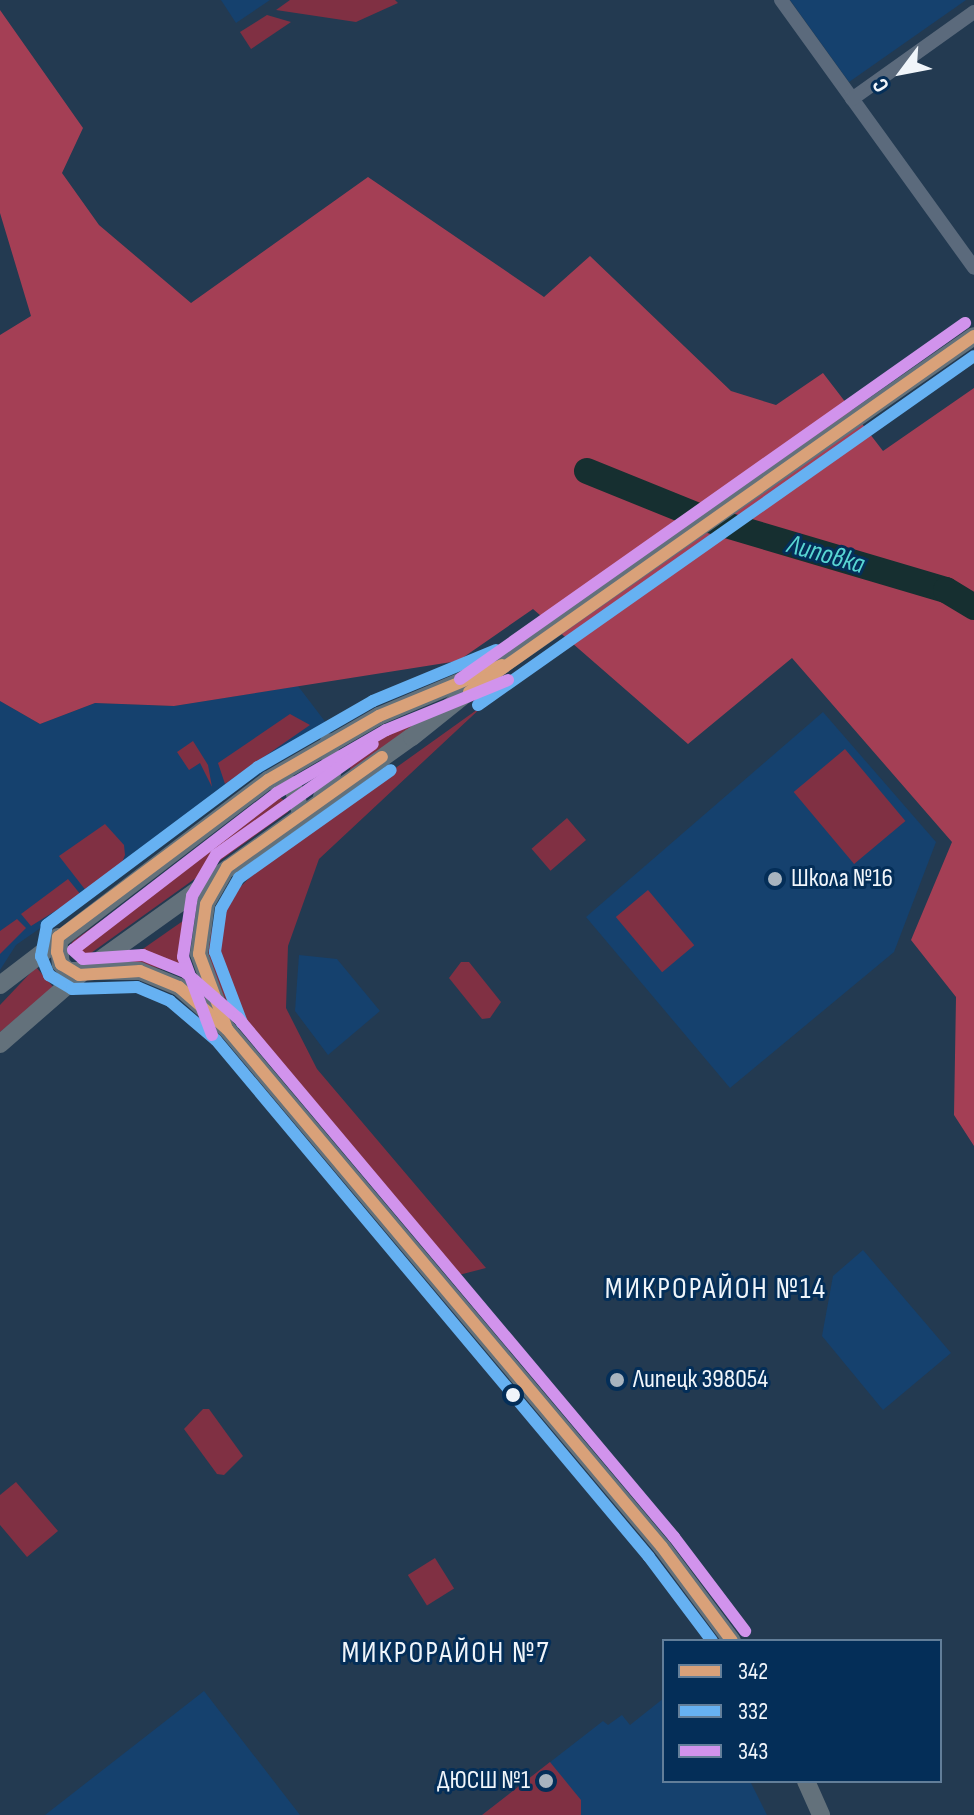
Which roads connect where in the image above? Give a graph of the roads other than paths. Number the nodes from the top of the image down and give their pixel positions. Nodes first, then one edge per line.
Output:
1 (781, 0) edge
2 (974, 12) edge
3 (852, 99) junction
4 (974, 268) edge
5 (974, 336) edge
6 (508, 660) junction
7 (329, 742) junction
8 (268, 780) junction
9 (322, 797) junction
10 (301, 813) junction
11 (227, 867) junction
12 (58, 937) junction
13 (79, 975) junction
14 (0, 985) edge
15 (227, 1029) junction
16 (0, 1044) edge
17 (730, 1639) edge
18 (807, 1783) edge
19 (821, 1815) edge

1 - 3 street
2 - 3 street
3 - 4 street
5 - 6 main road
6 - 7 main road
6 - 9 main road
7 - 8 main road
7 - 9 main road
8 - 10 main road
8 - 12 main road
9 - 10 main road
10 - 11 main road
11 - 13 main road
11 - 15 main road
12 - 13 main road
12 - 14 main road
13 - 15 main road
13 - 16 main road
15 - 17 main road
18 - 19 main road

